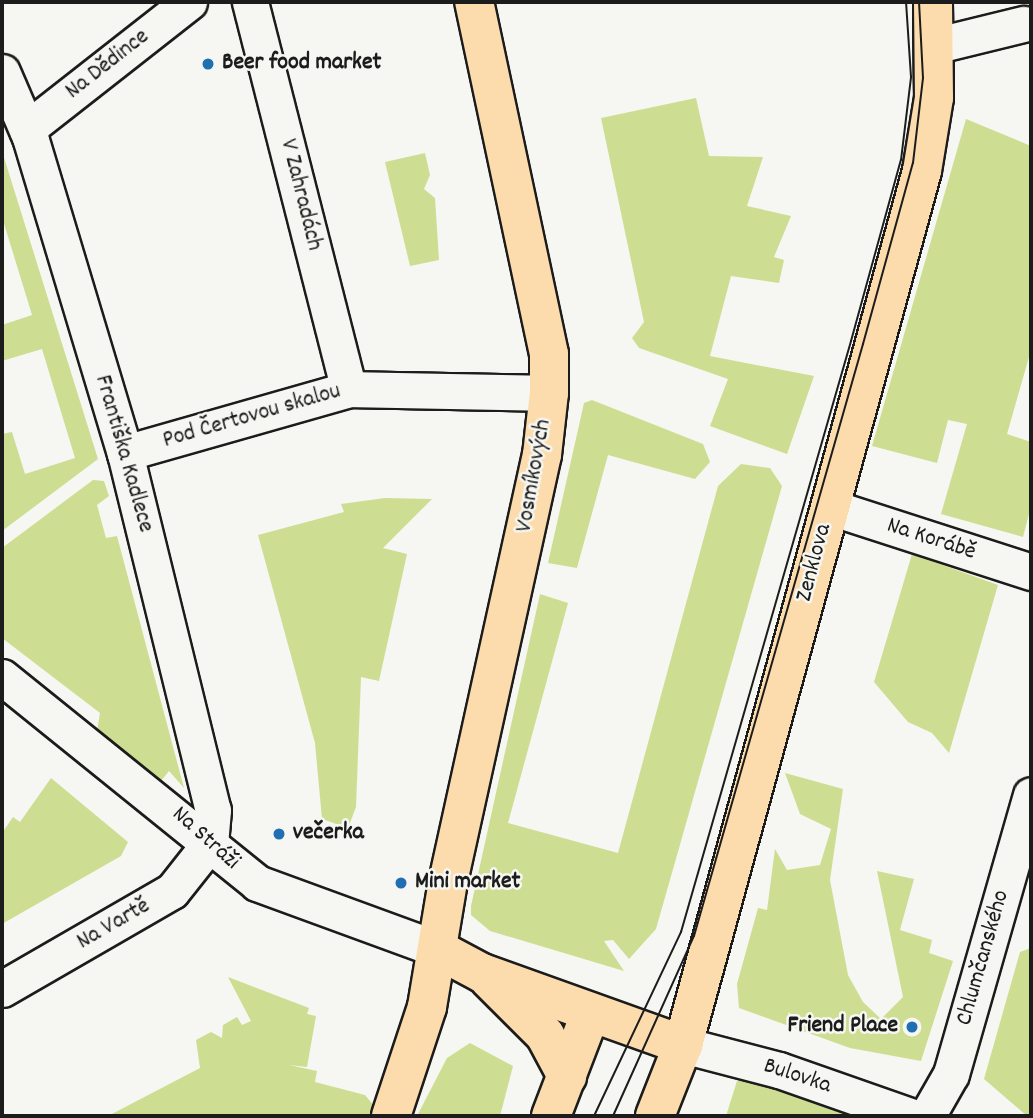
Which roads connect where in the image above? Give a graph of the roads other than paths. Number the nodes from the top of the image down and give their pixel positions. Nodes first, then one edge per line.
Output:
1 (190, 2) edge
2 (250, 2) edge
3 (474, 2) edge
4 (933, 2) edge
5 (1020, 20) edge
6 (937, 45) junction
7 (2, 72) edge
8 (27, 129) junction
9 (349, 389) junction
10 (549, 393) junction
11 (125, 453) junction
12 (830, 507) junction
13 (1031, 572) edge
14 (2, 677) edge
15 (1031, 795) edge
16 (210, 844) junction
17 (437, 950) junction
18 (482, 973) junction
19 (2, 989) edge
20 (597, 1014) junction
21 (683, 1045) junction
22 (567, 1076) junction
23 (391, 1116) edge
24 (551, 1116) edge
25 (655, 1116) edge
26 (910, 1116) edge
27 (927, 1116) edge

1 - 8 street, Na Dědince
2 - 9 street, V Zahradách
3 - 10 main road, Vosmíkových
4 - 6 main road, Zenklova
5 - 6 street
6 - 12 main road, Zenklova
7 - 8 street, Františka Kadlece
8 - 11 street, Františka Kadlece
9 - 10 street, Pod Čertovou skalou
9 - 11 street, Pod Čertovou skalou
10 - 17 main road, Vosmíkových
11 - 16 street, Františka Kadlece
12 - 13 street, Na Korábě
12 - 21 main road, Zenklova
14 - 16 street, Na Stráži
15 - 27 street, Chlumčanského
16 - 17 street, Na Stráži
16 - 19 street, Na Vartě
17 - 18 main road
17 - 23 main road, Vosmíkových
18 - 20 main road
18 - 22 main road
20 - 21 main road
20 - 22 main road
21 - 25 main road, Zenklova
21 - 26 street, Bulovka
22 - 24 main road

